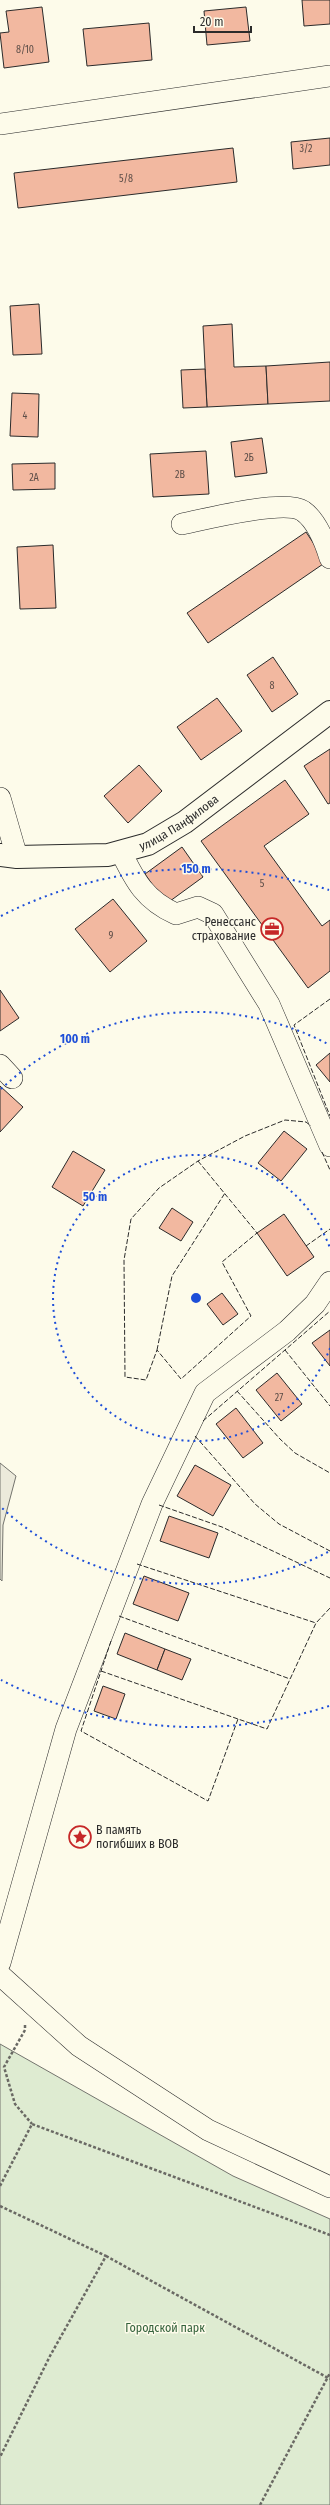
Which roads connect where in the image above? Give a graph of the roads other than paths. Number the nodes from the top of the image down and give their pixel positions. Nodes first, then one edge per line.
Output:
1 (330, 76) edge
2 (0, 124) edge
3 (182, 524) dead end
4 (330, 558) edge
5 (330, 712) edge
6 (0, 798) edge
7 (121, 852) junction
8 (9, 856) edge
9 (330, 1146) edge
10 (328, 1290) edge
11 (0, 1963) edge
12 (0, 1975) edge
13 (330, 2187) edge

1 - 2 street
3 - 4 street
5 - 7 main road, улица Панфилова
6 - 8 street
7 - 8 main road, улица Панфилова
7 - 9 street
10 - 11 street
12 - 13 street

